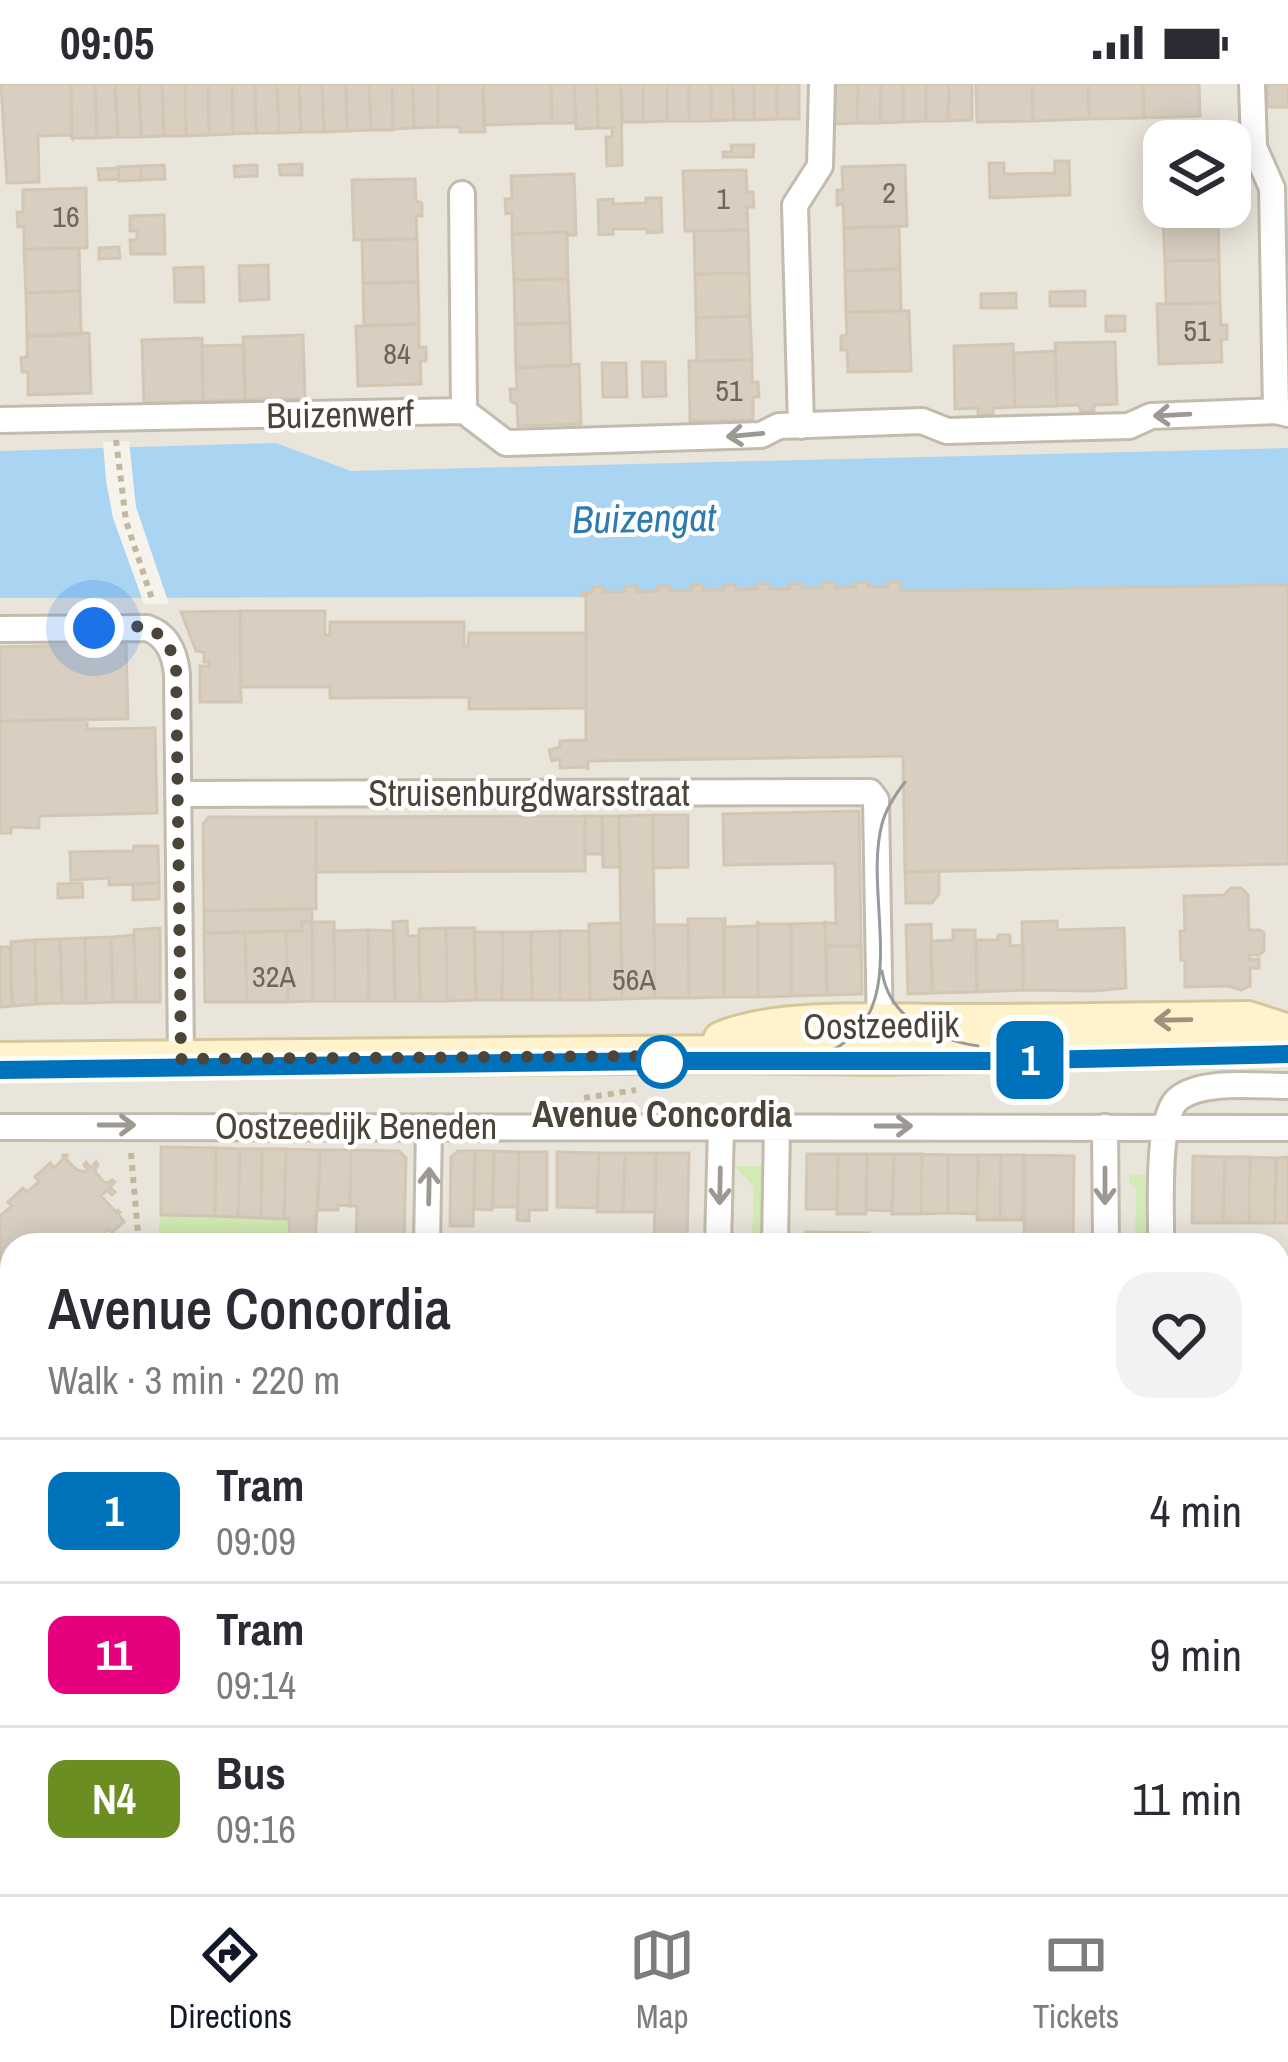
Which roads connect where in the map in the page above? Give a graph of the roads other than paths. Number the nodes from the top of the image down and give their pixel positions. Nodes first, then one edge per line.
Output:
1 (822, 84) edge
2 (1252, 84) edge
3 (462, 194) dead end
4 (464, 411) junction
5 (1282, 413) edge
6 (0, 420) edge
7 (801, 426) junction
8 (0, 628) edge
9 (178, 794) junction
10 (1288, 1033) edge
11 (880, 1040) junction
12 (1288, 1047) edge
13 (181, 1059) junction
14 (0, 1061) edge
15 (1288, 1086) edge
16 (430, 1126) junction
17 (777, 1126) junction
18 (1106, 1126) junction
19 (0, 1127) edge
20 (721, 1127) junction
21 (1162, 1127) junction
22 (1288, 1128) edge
23 (428, 1233) edge
24 (718, 1233) edge
25 (775, 1233) edge
26 (1106, 1233) edge
27 (1161, 1233) edge

1 - 7 street
2 - 5 street
3 - 4 street, Buizenwerf
4 - 6 street, Buizenwerf
7 -> 4 street
5 -> 7 street
8 - 9 street
9 - 11 street, Struisenburgdwarsstraat
9 - 13 street
10 -> 11 street, Oostzeedijk
11 - 12 street, Oostzeedijk
11 - 13 street, Oostzeedijk
13 - 14 street, Oostzeedijk
15 - 21 street
19 -> 16 street, Oostzeedijk Beneden
16 - 20 street, Oostzeedijk Beneden
23 -> 16 street
17 -> 18 street, Oostzeedijk Beneden
17 - 20 street, Oostzeedijk Beneden
17 - 25 street
18 - 21 street, Oostzeedijk Beneden
18 -> 26 street
20 -> 24 street
21 - 22 street, Oostzeedijk Beneden
21 - 27 street

